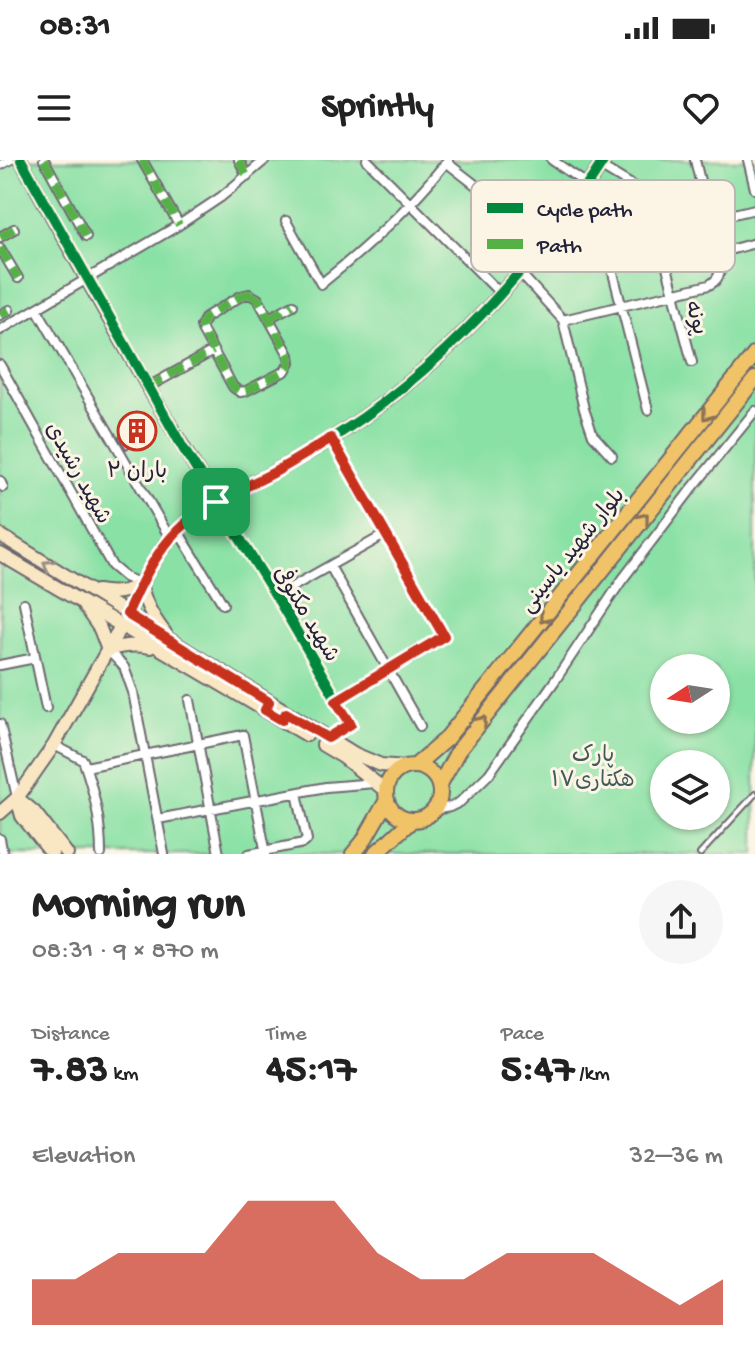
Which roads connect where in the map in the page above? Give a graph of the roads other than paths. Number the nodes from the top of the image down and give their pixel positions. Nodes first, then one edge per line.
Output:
1 (10, 160) edge
2 (21, 160) edge
3 (44, 160) edge
4 (142, 160) edge
5 (239, 160) edge
6 (265, 160) edge
7 (367, 160) edge
8 (552, 160) edge
9 (695, 160) edge
10 (748, 160) edge
11 (447, 161) edge
12 (602, 163) edge
13 (0, 165) edge
14 (247, 176) junction
15 (471, 180) edge
16 (581, 180) edge
17 (591, 180) edge
18 (626, 180) edge
19 (700, 180) edge
20 (755, 189) edge
21 (411, 203) junction
22 (755, 209) edge
23 (735, 214) edge
24 (286, 221) dead end
25 (179, 225) junction
26 (14, 229) dead end
27 (86, 236) dead end
28 (0, 237) edge
29 (755, 243) edge
30 (0, 248) edge
31 (735, 248) edge
32 (471, 264) edge
33 (479, 272) edge
34 (613, 272) edge
35 (667, 272) edge
36 (720, 272) edge
37 (520, 273) joint
38 (18, 278) dead end
39 (86, 278) junction
40 (672, 293) junction
41 (502, 295) junction
42 (293, 305) dead end
43 (622, 306) junction
44 (37, 309) junction
45 (269, 318) junction
46 (563, 320) junction
47 (0, 330) edge
48 (213, 351) junction
49 (755, 354) edge
50 (692, 362) dead end
51 (0, 365) edge
52 (755, 379) edge
53 (148, 387) junction
54 (648, 410) dead end
55 (755, 411) edge
56 (331, 438) junction
57 (612, 456) dead end
58 (216, 502) junction
59 (174, 534) junction
60 (386, 534) junction
61 (0, 535) edge
62 (0, 554) edge
63 (330, 566) junction
64 (141, 584) junction
65 (80, 592) junction
66 (276, 596) junction
67 (24, 603) dead end
68 (223, 604) dead end
69 (124, 620) junction
70 (170, 647) junction
71 (108, 650) junction
72 (35, 658) junction
73 (0, 665) edge
74 (388, 669) junction
75 (190, 700) dead end
76 (336, 701) junction
77 (46, 708) dead end
78 (284, 716) junction
79 (0, 725) edge
80 (420, 726) dead end
81 (328, 738) junction
82 (54, 745) junction
83 (198, 745) junction
84 (146, 756) junction
85 (410, 766) junction
86 (86, 767) junction
87 (439, 786) junction
88 (383, 791) junction
89 (297, 793) junction
90 (755, 794) edge
91 (17, 798) junction
92 (256, 800) junction
93 (210, 809) junction
94 (434, 810) junction
95 (0, 813) edge
96 (158, 819) junction
97 (412, 820) junction
98 (0, 839) edge
99 (265, 852) edge
100 (3, 854) edge
101 (52, 854) edge
102 (67, 854) edge
103 (101, 854) edge
104 (164, 854) edge
105 (219, 854) edge
106 (249, 854) edge
107 (353, 854) edge
108 (375, 854) edge
109 (700, 854) edge

1 - 13 street
2 - 39 street
3 - 27 street
4 - 25 street
5 - 14 street
6 - 14 street
7 - 21 street
8 - 16 street
9 - 19 street
10 - 20 street
11 - 15 street
11 - 21 street
12 - 17 street
12 - 18 street, پونه
14 - 25 street
21 - 24 street
21 - 32 street
22 - 23 street
25 - 39 street
26 - 28 street
29 - 31 street
30 - 38 street
33 - 41 street
34 - 43 street
35 - 40 street, پونه
36 - 40 street
37 - 41 street
37 - 46 street
39 - 44 street
39 - 53 street
40 - 43 street
40 - 50 street, پونه
41 - 56 street
42 - 45 street
43 - 46 street
43 - 54 street
44 - 47 street
44 - 59 street
45 - 48 street
45 - 48 street
46 - 57 street
48 - 53 street
49 -> 85 main road, بلوار شهید یاسینی
51 - 64 street, شهید رشیدی
87 -> 52 main road, بلوار شهید یاسینی
53 - 58 street
55 - 94 street
56 - 58 street
56 - 60 street
58 - 59 street
58 - 66 street, شهید مکتوفی
59 - 64 street
59 - 68 street
60 - 63 street
60 - 74 street
65 -> 61 street
62 - 65 street
63 - 66 street
63 - 74 street
64 - 65 street
64 - 69 street
64 - 70 street
65 - 69 street
65 - 71 street
66 - 76 street, شهید مکتوفی
67 - 72 street
69 - 70 street
69 - 71 street
70 - 71 street
70 - 78 street
71 - 82 street
71 - 84 street
72 - 73 street
72 - 77 street
74 - 76 street
74 - 80 street
75 - 83 street
76 - 81 street, شهید مکتوفی
78 - 81 street
78 - 88 street
79 - 91 street
81 - 85 street
82 - 86 street
82 - 91 street
83 - 84 street
83 - 92 street
83 - 93 street
84 - 86 street
84 - 96 street
85 - 87 main road
85 - 88 main road
86 - 103 street
87 - 94 main road
88 - 89 street
88 - 97 main road
88 - 107 main road
89 - 92 street
89 - 99 street
90 - 109 lane
91 - 95 street
91 - 101 street
91 - 102 street
92 - 93 street
92 - 99 street
93 - 96 street
93 - 105 street
94 - 97 main road
96 - 104 street
97 - 108 main road
98 - 100 street
99 - 106 street

